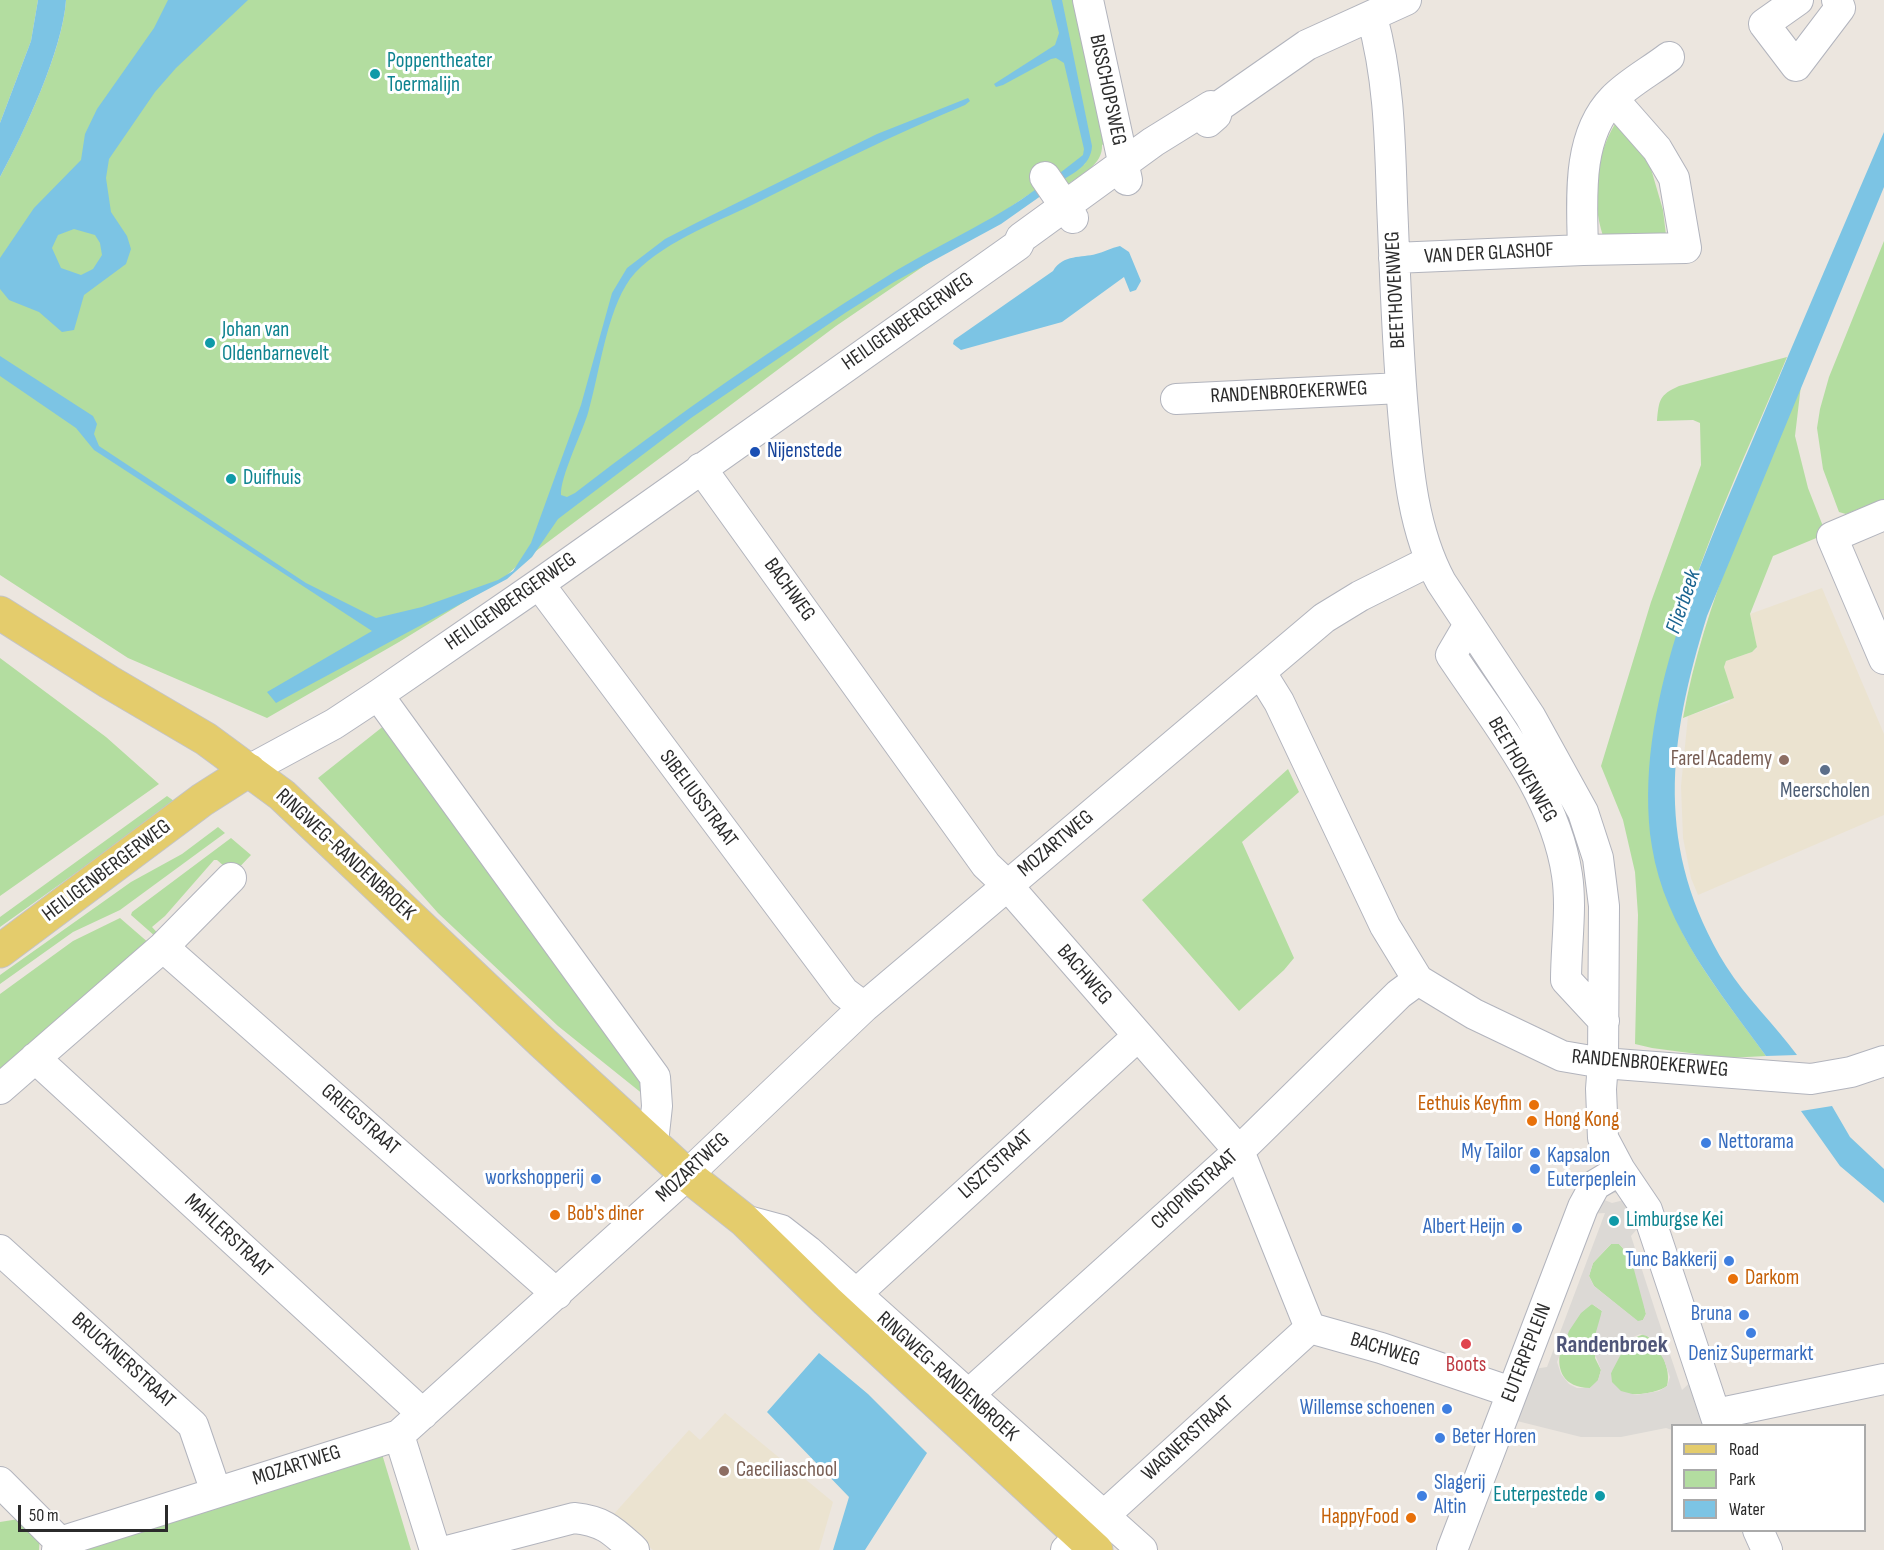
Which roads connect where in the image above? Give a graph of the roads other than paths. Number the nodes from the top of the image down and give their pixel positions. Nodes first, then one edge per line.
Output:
1 (1088, 0) edge
2 (1406, 0) edge
3 (1798, 0) edge
4 (1837, 0) edge
5 (1372, 17) junction
6 (1669, 57) dead end
7 (1613, 99) junction
8 (1125, 172) junction
9 (1583, 250) junction
10 (1394, 258) junction
11 (1401, 387) junction
12 (1176, 399) dead end
13 (701, 468) junction
14 (1884, 515) edge
15 (1430, 561) junction
16 (539, 584) junction
17 (0, 613) edge
18 (1884, 658) edge
19 (1261, 673) junction
20 (378, 695) junction
21 (249, 770) junction
22 (231, 878) dead end
23 (1007, 885) junction
24 (163, 947) junction
25 (0, 951) edge
26 (1418, 980) junction
27 (864, 1007) junction
28 (1137, 1036) junction
29 (35, 1058) junction
30 (1884, 1061) edge
31 (1603, 1063) junction
32 (0, 1089) edge
33 (653, 1143) junction
34 (1239, 1150) junction
35 (1620, 1170) junction
36 (687, 1175) junction
37 (744, 1220) junction
38 (0, 1250) edge
39 (557, 1294) junction
40 (855, 1295) junction
41 (1310, 1328) junction
42 (1884, 1379) edge
43 (1510, 1392) junction
44 (967, 1396) junction
45 (423, 1414) junction
46 (1717, 1420) edge
47 (399, 1435) junction
48 (0, 1482) edge
49 (216, 1492) junction
50 (30, 1510) junction
51 (0, 1515) edge
52 (1759, 1532) edge
53 (1087, 1538) edge
54 (58, 1546) edge
55 (435, 1550) edge
56 (451, 1550) edge
57 (634, 1550) edge
58 (1142, 1550) edge
59 (1452, 1550) edge
60 (1767, 1550) edge

1 - 8 street, BISSCHOPSWEG
2 - 5 street, HEILIGENBERGERWEG
3 - 4 street
5 - 8 street, HEILIGENBERGERWEG
5 - 10 street, BEETHOVENWEG
6 - 7 street, VAN DER GLASHOF
7 - 9 street, VAN DER GLASHOF
7 - 9 street, VAN DER GLASHOF
8 - 13 street, HEILIGENBERGERWEG
9 - 10 street, VAN DER GLASHOF
10 - 11 street, BEETHOVENWEG
11 - 12 street, RANDENBROEKERWEG
11 - 15 street, BEETHOVENWEG
13 - 16 street, HEILIGENBERGERWEG
13 - 23 street, BACHWEG
14 - 18 street
15 - 19 street
15 - 31 street, BEETHOVENWEG
16 - 20 street, HEILIGENBERGERWEG
16 - 27 street, SIBELIUSSTRAAT
17 - 21 main road, RINGWEG-RANDENBROEK
19 - 23 street, MOZARTWEG
19 - 26 street, RANDENBROEKERWEG
20 - 21 street, HEILIGENBERGERWEG
20 - 33 street
21 - 25 main road, HEILIGENBERGERWEG
21 - 33 main road, RINGWEG-RANDENBROEK
22 - 24 street
23 - 27 street, MOZARTWEG
23 - 28 street, BACHWEG
24 - 29 street
24 - 39 street, GRIEGSTRAAT
26 - 31 street, RANDENBROEKERWEG
26 - 34 street, CHOPINSTRAAT
27 - 36 street, MOZARTWEG
28 - 34 street, BACHWEG
28 - 40 street, LISZTSTRAAT
29 - 32 street
29 - 45 street, MAHLERSTRAAT
30 - 31 street, RANDENBROEKERWEG
31 - 35 street
33 - 36 main road, RINGWEG-RANDENBROEK
34 - 41 street, BACHWEG
34 - 44 street, CHOPINSTRAAT
35 - 43 street, EUTERPEPLEIN
35 - 46 street
36 - 37 main road, RINGWEG-RANDENBROEK
36 - 39 street, MOZARTWEG
37 - 40 street, RINGWEG-RANDENBROEK
37 - 53 main road, RINGWEG-RANDENBROEK
38 - 49 street, BRUCKNERSTRAAT
39 - 45 street, MOZARTWEG
40 - 44 street, RINGWEG-RANDENBROEK
41 - 43 street, BACHWEG
41 - 53 street, WAGNERSTRAAT
42 - 46 street
43 - 59 street, EUTERPEPLEIN
44 - 53 street, RINGWEG-RANDENBROEK
45 - 47 street, MOZARTWEG
47 - 49 street, MOZARTWEG
47 - 55 street
48 - 50 street
49 - 54 street, MOZARTWEG
50 - 51 street
50 - 54 street
52 - 60 street
53 - 58 street, RINGWEG-RANDENBROEK
56 - 57 street

